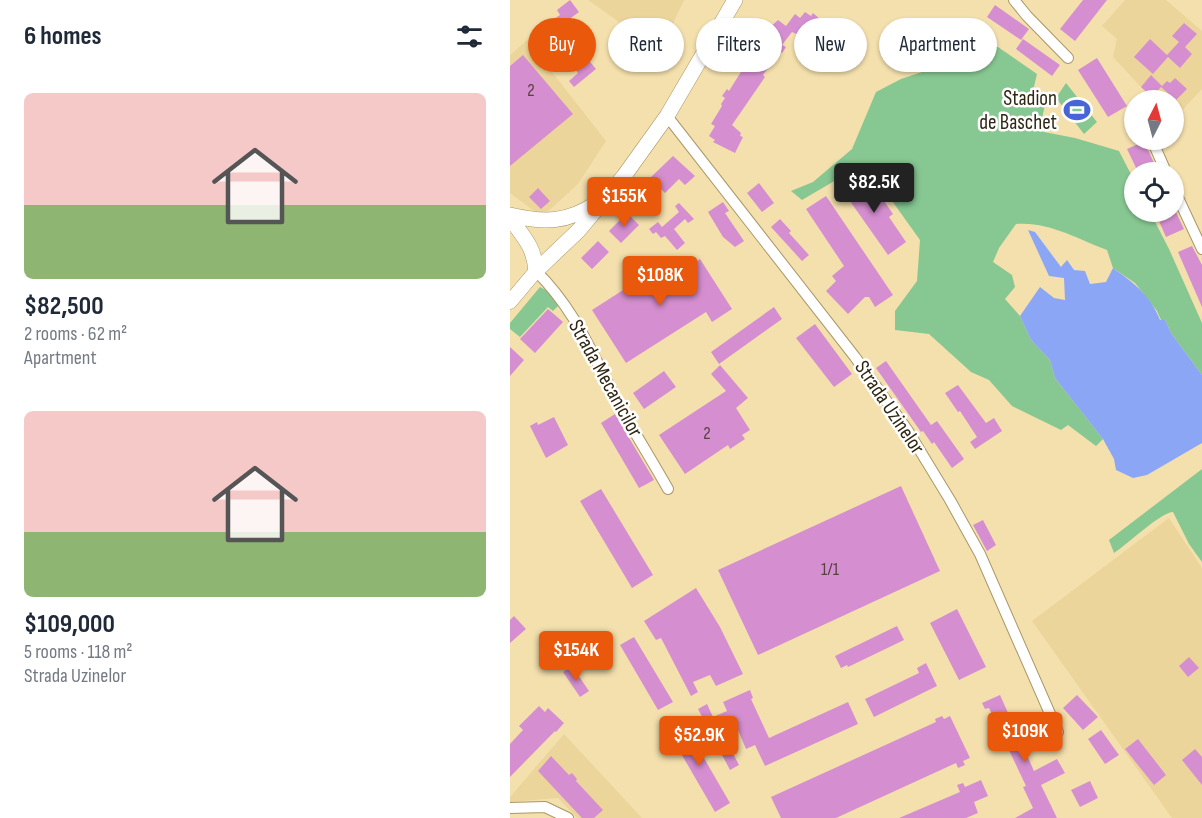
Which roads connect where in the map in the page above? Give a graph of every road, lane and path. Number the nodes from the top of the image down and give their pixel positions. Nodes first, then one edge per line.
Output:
1 (735, 0) edge
2 (1014, 0) edge
3 (1068, 58) dead end
4 (667, 116) junction
5 (606, 196) junction
6 (1184, 211) edge
7 (510, 217) edge
8 (1202, 249) edge
9 (536, 271) junction
10 (510, 302) edge
11 (669, 489) dead end
12 (1058, 732) dead end
13 (510, 808) edge
14 (568, 818) edge

1 - 4 main road
2 - 3 street
4 - 5 main road
4 - 12 street, Strada Uzinelor
5 - 7 main road
5 - 9 main road
6 - 8 street
7 - 9 main road
9 - 10 main road
9 - 11 street, Strada Mecanicilor
13 - 14 street

